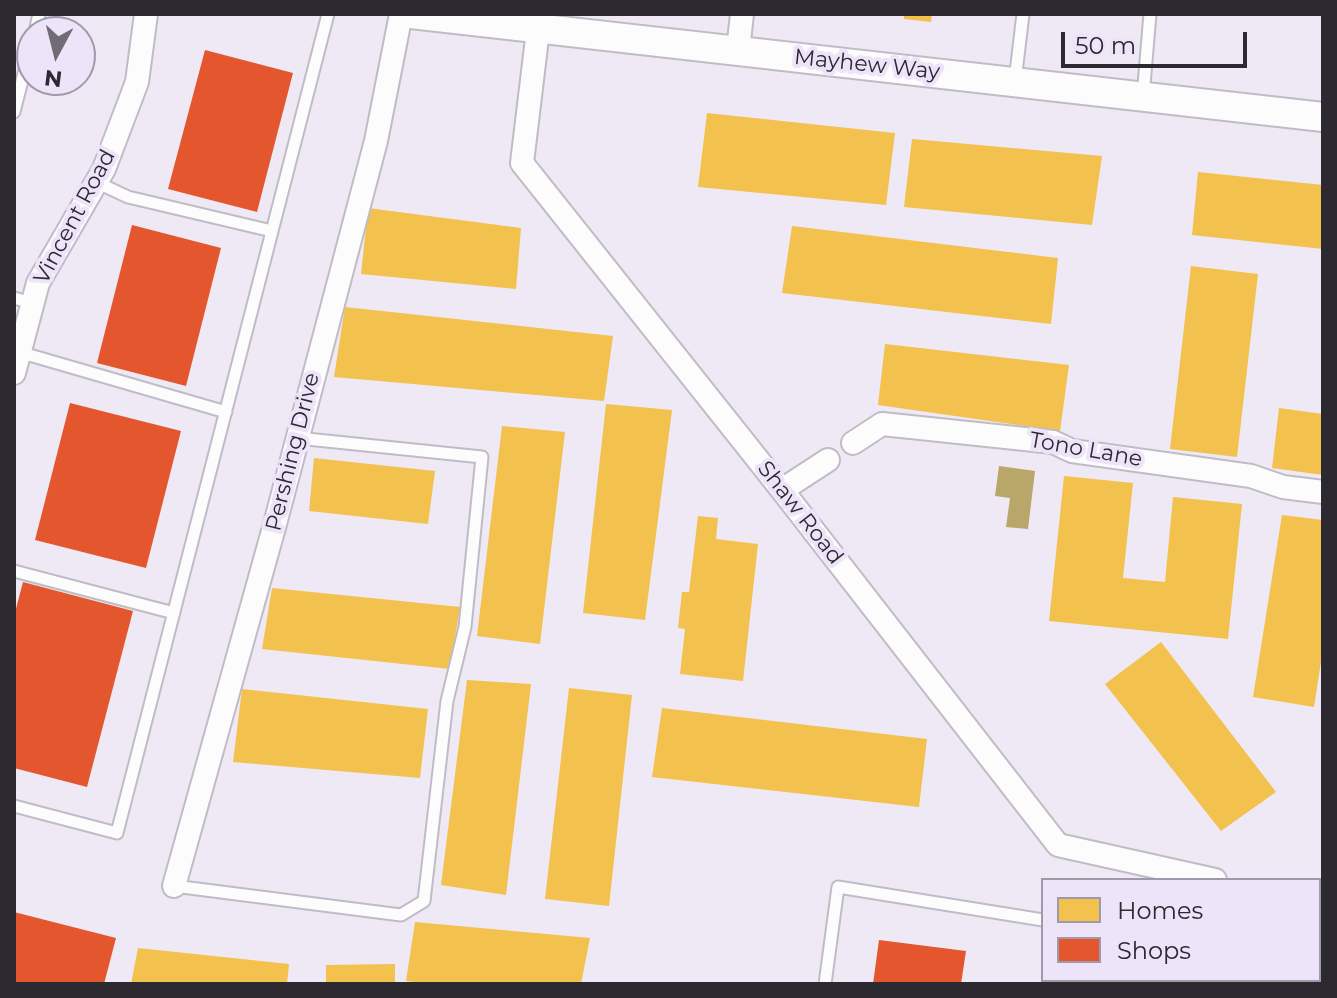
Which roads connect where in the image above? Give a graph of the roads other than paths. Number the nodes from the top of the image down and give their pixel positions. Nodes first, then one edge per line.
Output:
1 (146, 14) edge
2 (328, 14) edge
3 (401, 14) edge
4 (411, 14) edge
5 (742, 14) edge
6 (1023, 14) edge
7 (1150, 14) edge
8 (538, 30) junction
9 (738, 50) junction
10 (1015, 82) junction
11 (1143, 97) junction
12 (1323, 117) edge
13 (96, 182) junction
14 (272, 231) junction
15 (23, 301) edge
16 (17, 363) edge
17 (226, 412) junction
18 (296, 438) junction
19 (853, 443) joint
20 (828, 460) joint
21 (782, 490) junction
22 (1323, 492) edge
23 (14, 571) edge
24 (174, 613) junction
25 (14, 806) edge
26 (1206, 878) edge
27 (174, 886) joint
28 (1041, 920) edge
29 (825, 984) edge

1 - 13 street, Vincent Road
2 - 14 lane
3 - 18 street, Pershing Drive
4 - 8 street, Mayhew Way
5 - 9 street
6 - 10 lane
7 - 11 lane
8 - 9 street, Mayhew Way
8 - 21 street, Shaw Road
9 - 10 street, Mayhew Way
10 - 11 street, Mayhew Way
11 - 12 street, Mayhew Way
13 - 14 lane
13 - 15 street, Vincent Road
14 - 17 lane
15 - 16 street, Vincent Road
16 - 17 lane
17 - 24 lane
18 - 27 street, Pershing Drive
18 - 27 lane
19 - 20 lane
19 - 22 street, Tono Lane
20 - 21 street
21 - 26 street, Shaw Road
23 - 24 lane
24 - 25 lane
28 - 29 lane

